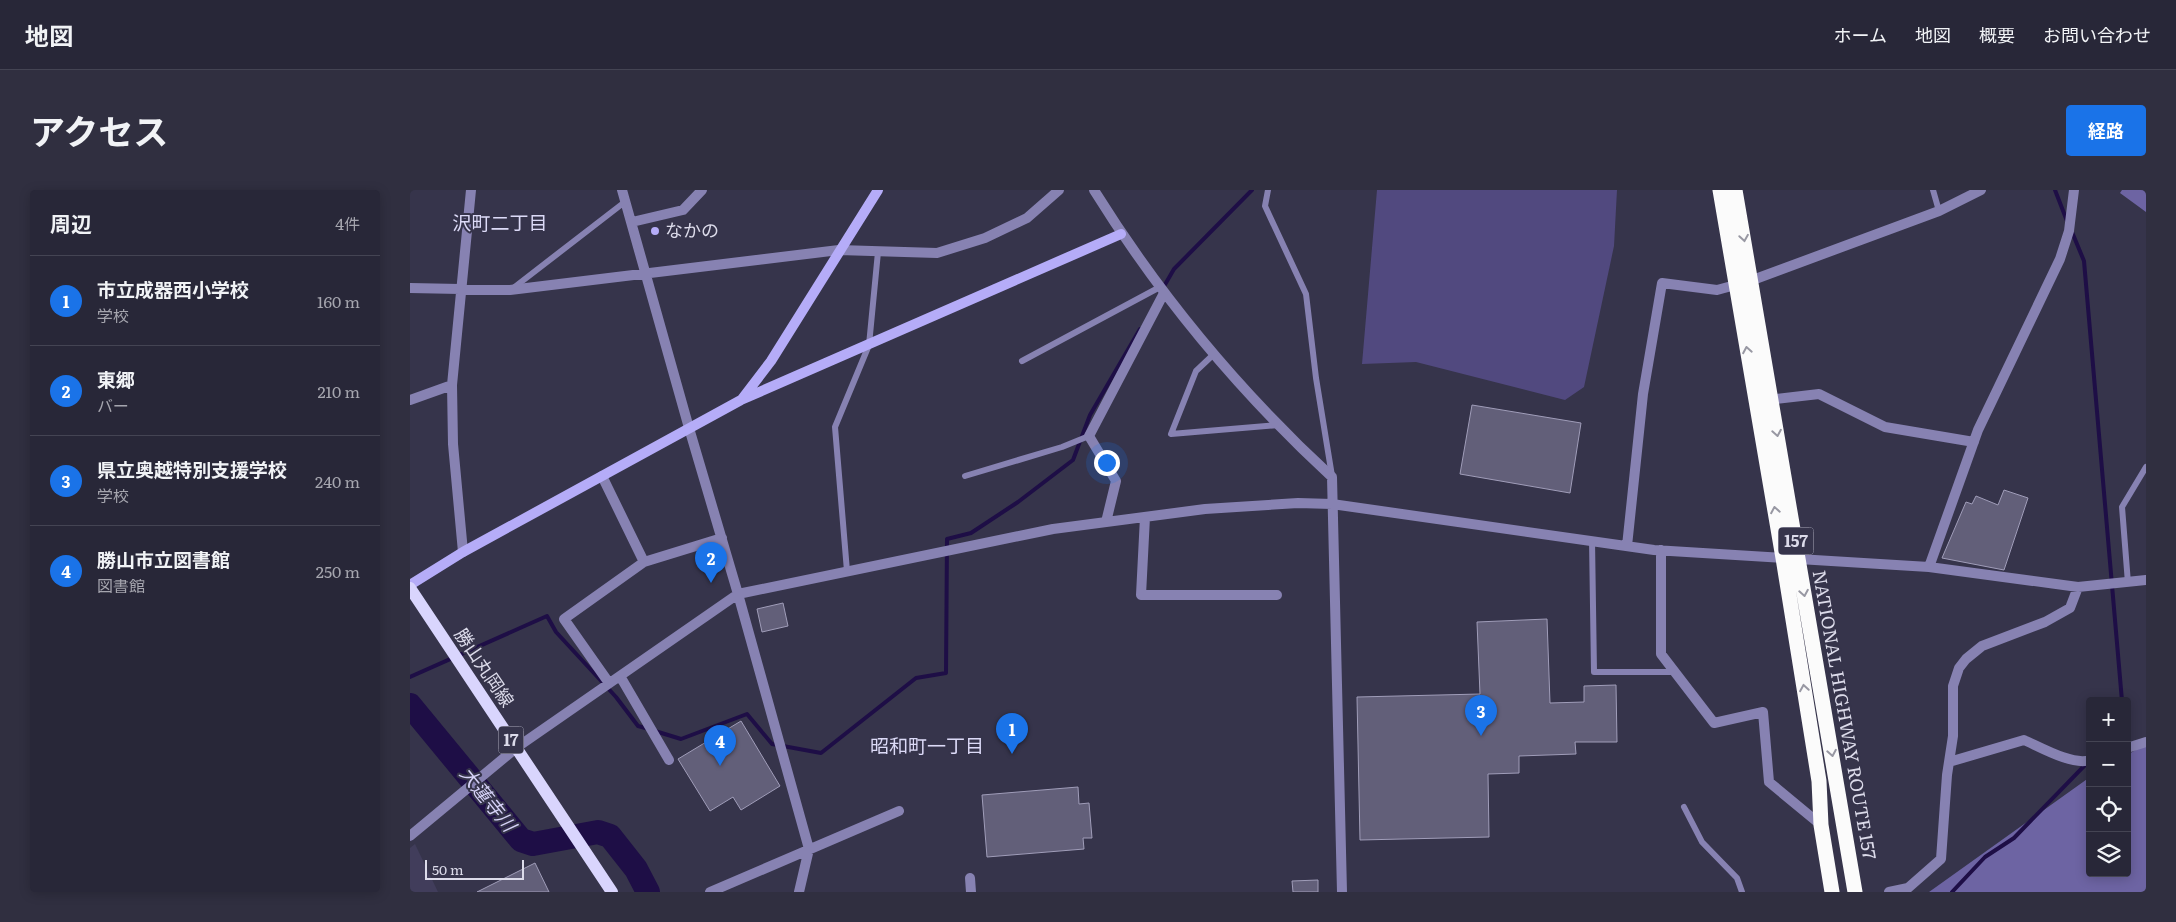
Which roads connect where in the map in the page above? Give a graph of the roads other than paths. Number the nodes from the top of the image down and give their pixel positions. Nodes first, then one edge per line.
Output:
1 (472, 190) edge
2 (702, 190) edge
3 (878, 190) edge
4 (1059, 190) edge
5 (1094, 190) edge
6 (1268, 190) edge
7 (1720, 190) edge
8 (1735, 190) edge
9 (1933, 190) edge
10 (1982, 190) edge
11 (2074, 190) edge
12 (625, 194) edge
13 (1939, 211) junction
14 (632, 222) junction
15 (1122, 234) junction
16 (839, 250) junction
17 (878, 252) junction
18 (647, 274) junction
19 (1743, 283) junction
20 (410, 288) edge
21 (460, 288) junction
22 (510, 290) junction
23 (1162, 290) junction
24 (869, 344) junction
25 (1214, 354) junction
26 (1022, 361) dead end
27 (452, 386) junction
28 (410, 400) edge
29 (741, 400) junction
30 (1764, 400) junction
31 (1279, 425) junction
32 (689, 428) junction
33 (1090, 436) junction
34 (1974, 442) junction
35 (2146, 467) edge
36 (602, 476) junction
37 (965, 476) dead end
38 (1332, 478) junction
39 (1332, 504) junction
40 (1144, 517) junction
41 (1106, 522) junction
42 (722, 538) junction
43 (1592, 540) junction
44 (1627, 546) junction
45 (1661, 550) junction
46 (464, 552) junction
47 (1791, 558) junction
48 (644, 562) junction
49 (1930, 567) junction
50 (847, 571) junction
51 (2146, 580) edge
52 (2128, 583) junction
53 (410, 586) edge
54 (2078, 586) junction
55 (738, 594) junction
56 (1277, 595) dead end
57 (1676, 672) junction
58 (620, 676) junction
59 (609, 683) junction
60 (2146, 742) edge
61 (2131, 747) edge
62 (516, 748) junction
63 (669, 760) dead end
64 (2086, 761) edge
65 (1949, 762) junction
66 (1684, 807) dead end
67 (899, 811) dead end
68 (1821, 824) junction
69 (410, 836) edge
70 (808, 850) junction
71 (970, 878) dead end
72 (612, 892) edge
73 (710, 892) edge
74 (799, 892) edge
75 (971, 892) edge
76 (1342, 892) edge
77 (1742, 892) edge
78 (1832, 892) edge
79 (1855, 892) edge
80 (1889, 892) edge

1 - 21 street
2 - 14 street
3 - 16 street
4 - 17 street
5 - 15 street
6 - 38 lane
7 - 19 highway, NATIONAL HIGHWAY ROUTE 157 / 157
8 -> 19 highway, NATIONAL HIGHWAY ROUTE 157 / 157
9 - 13 lane
10 - 13 street
11 - 34 street
12 - 14 street
12 - 22 lane
13 - 19 street
14 - 18 street
15 - 23 street
15 - 24 street
16 - 17 street
16 - 18 street
16 - 29 street
17 - 24 lane
18 - 22 street
18 - 32 street
19 - 30 highway, NATIONAL HIGHWAY ROUTE 157 / 157
19 - 44 street
20 - 21 street
21 - 22 street
21 - 27 street
23 - 25 street
23 - 26 lane
23 - 33 street
24 - 29 street
24 - 50 lane
25 - 31 street
25 - 31 lane
27 - 28 street
27 - 46 street
29 - 32 street
30 - 34 street
30 - 47 highway, NATIONAL HIGHWAY ROUTE 157 / 157
31 - 38 street
32 - 36 street
32 - 42 street
33 - 37 lane
33 - 41 street
34 - 49 street
35 - 52 lane
36 - 46 street
36 - 48 street
38 - 39 street
39 - 40 street
39 - 43 street
39 - 76 street
40 - 41 street
40 - 56 street
41 - 50 street
42 - 48 street
42 - 55 street
43 - 44 street
43 - 57 lane
44 - 45 street
45 - 47 street
45 - 57 street
46 - 53 street
47 - 49 street
68 -> 47 highway, NATIONAL HIGHWAY ROUTE 157 / 157
47 -> 79 highway, NATIONAL HIGHWAY ROUTE 157 / 157
48 - 59 street
49 - 54 street
50 - 55 street
51 - 52 street
52 - 54 street
53 - 62 main road, 勝山丸岡線 / 17
54 - 65 street
55 - 58 street
55 - 70 street
57 - 68 street
58 - 59 street
58 - 63 street
59 - 62 street
60 - 61 street
62 - 69 street
62 - 72 main road, 勝山丸岡線 / 17
64 - 65 street
65 - 80 street
66 - 77 lane
67 - 70 street
68 - 78 highway, NATIONAL HIGHWAY ROUTE 157 / 157
70 - 73 street
70 - 74 street
71 - 75 street

